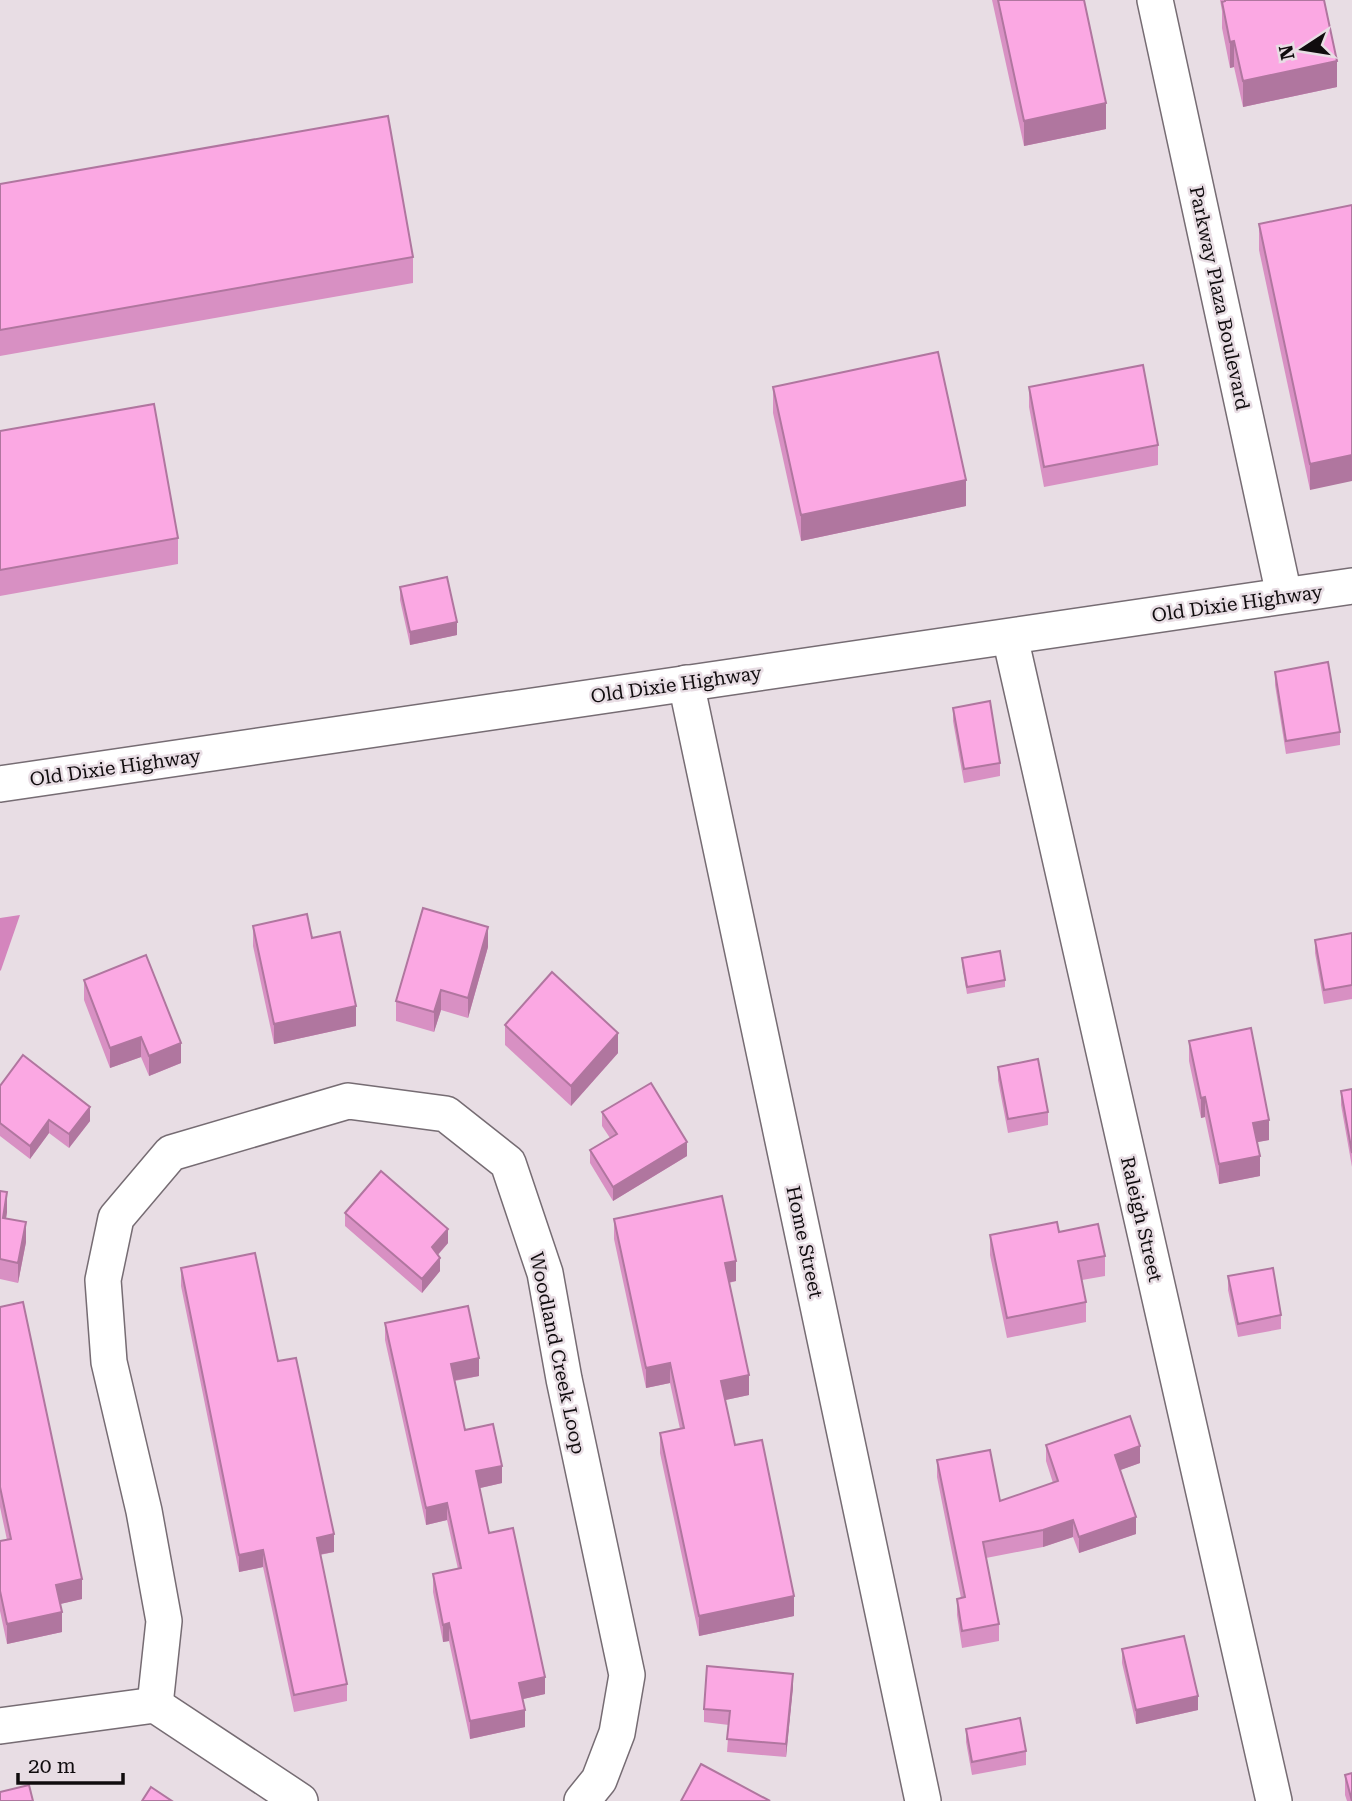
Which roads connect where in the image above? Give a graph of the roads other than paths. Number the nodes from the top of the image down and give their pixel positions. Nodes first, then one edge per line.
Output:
1 (1155, 0) edge
2 (1352, 586) edge
3 (1284, 595) junction
4 (1010, 636) junction
5 (686, 682) junction
6 (0, 784) edge
7 (155, 1705) junction
8 (0, 1727) edge
9 (300, 1801) edge
10 (582, 1801) edge
11 (923, 1801) edge
12 (1274, 1801) edge

1 - 3 street, Parkway Plaza Boulevard
2 - 3 street, Old Dixie Highway
3 - 4 street, Old Dixie Highway
4 - 5 street, Old Dixie Highway
4 - 12 street, Raleigh Street
5 - 6 street, Old Dixie Highway
5 - 11 street, Home Street
7 - 8 street
7 - 9 street
7 - 10 street, Woodland Creek Loop

